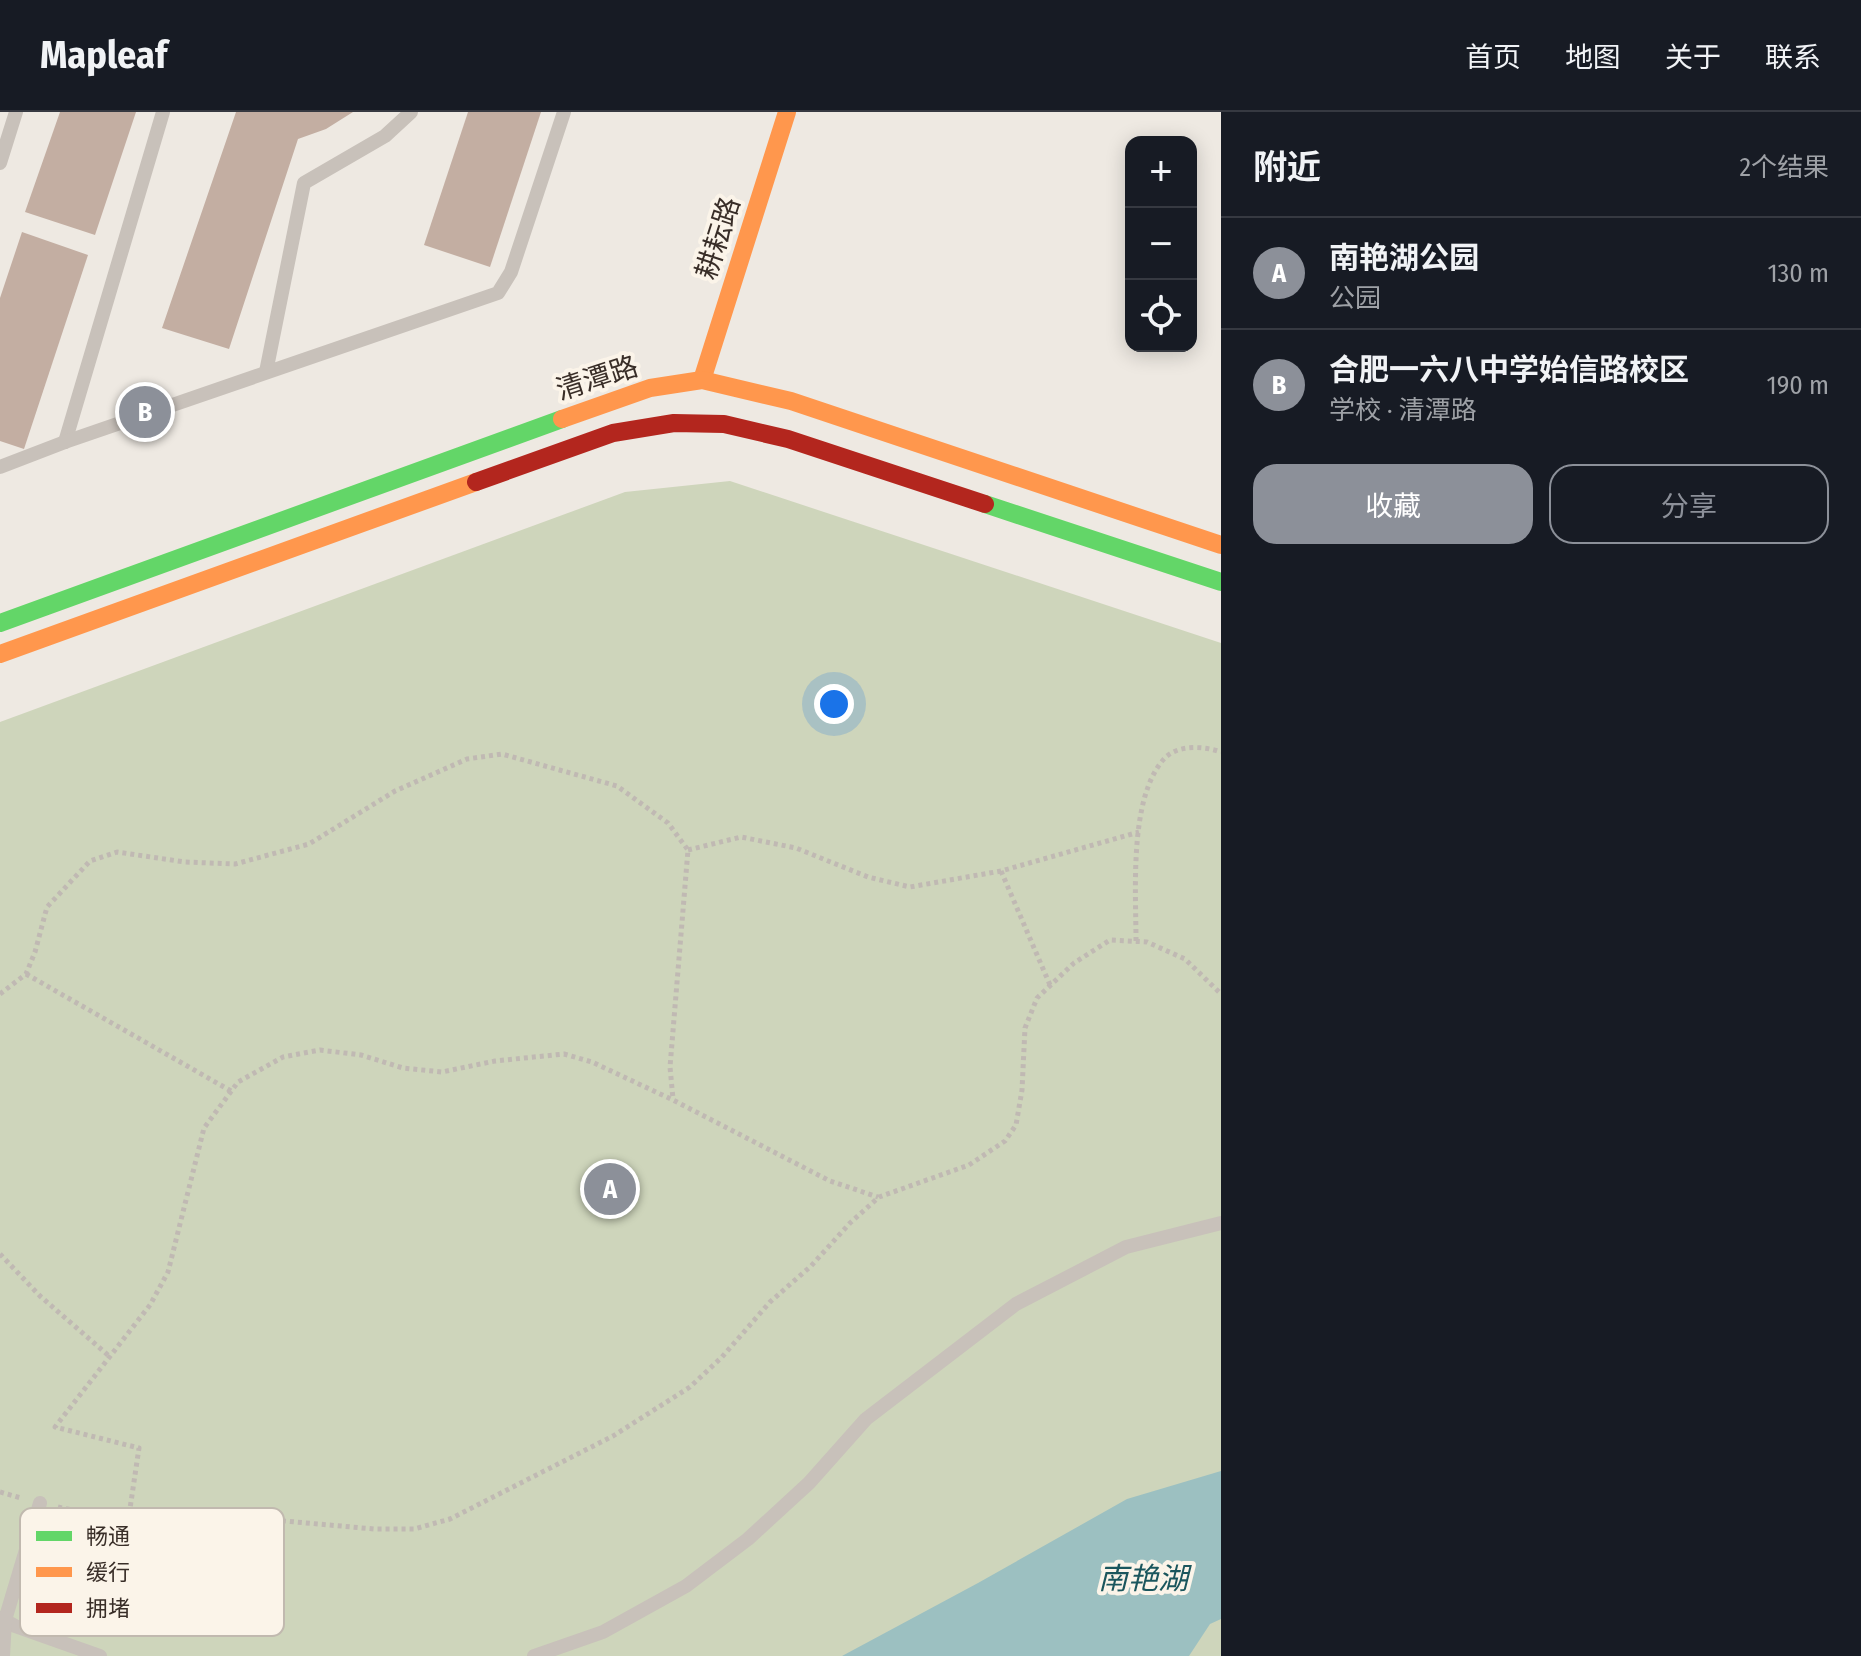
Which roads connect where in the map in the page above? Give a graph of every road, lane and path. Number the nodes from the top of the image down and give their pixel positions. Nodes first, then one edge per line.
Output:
1 (16, 112) edge
2 (163, 112) edge
3 (411, 112) edge
4 (564, 112) edge
5 (787, 112) edge
6 (0, 163) edge
7 (266, 372) junction
8 (702, 380) junction
9 (65, 442) junction
10 (0, 467) edge
11 (1221, 545) edge
12 (1221, 582) edge
13 (0, 623) edge
14 (0, 654) edge
15 (1221, 752) edge
16 (1139, 832) junction
17 (688, 850) junction
18 (1001, 871) junction
19 (1136, 941) junction
20 (26, 974) junction
21 (1050, 985) junction
22 (0, 994) edge
23 (1221, 994) edge
24 (231, 1091) junction
25 (673, 1100) junction
26 (879, 1197) junction
27 (1221, 1223) edge
28 (0, 1254) edge
29 (109, 1356) junction
30 (0, 1492) edge
31 (40, 1503) junction
32 (38, 1508) edge
33 (63, 1508) edge
34 (130, 1508) edge
35 (284, 1521) edge
36 (20, 1564) edge
37 (2, 1619) edge
38 (20, 1628) edge
39 (43, 1636) edge
40 (3, 1656) edge
41 (100, 1656) edge
42 (534, 1656) edge

1 - 6 lane
2 - 9 lane
3 - 7 lane
4 - 7 lane
5 - 8 street, 耕耘路
7 - 9 lane
8 - 11 street, 清潭路
8 - 13 street, 清潭路
9 - 10 lane
12 - 14 street, 清潭路
15 - 16 path
16 - 18 path
16 - 19 path
17 - 18 path
17 - 20 path
17 - 25 path
18 - 21 path
19 - 21 path
19 - 23 path
20 - 22 path
20 - 24 path
21 - 26 path
24 - 25 path
24 - 29 path
25 - 26 path
26 - 35 path
27 - 42 lane
28 - 29 path
29 - 34 path
30 - 31 path
31 - 32 lane
31 - 33 path
36 - 37 lane
37 - 38 lane
37 - 40 lane
39 - 41 lane

